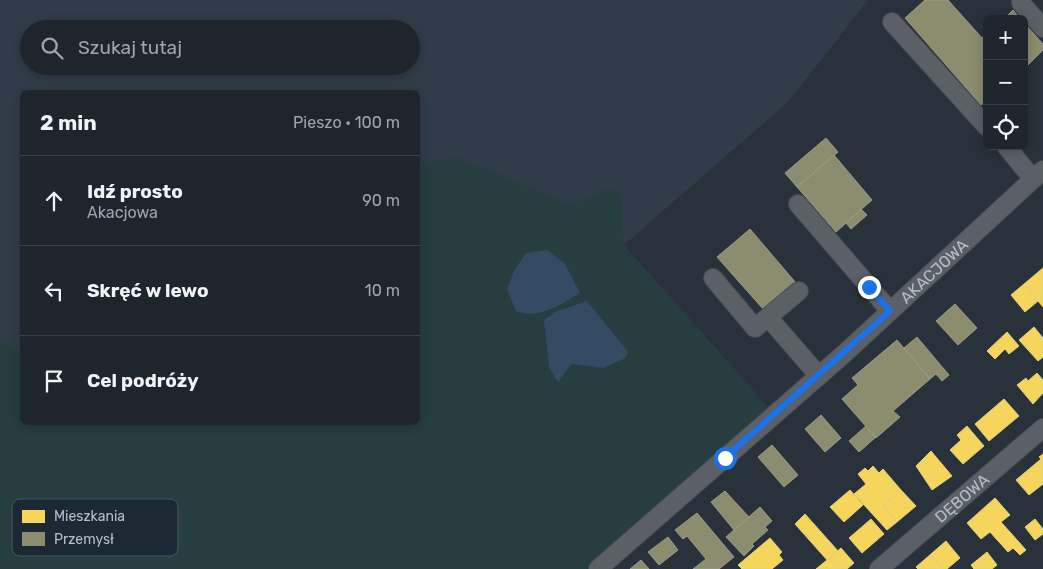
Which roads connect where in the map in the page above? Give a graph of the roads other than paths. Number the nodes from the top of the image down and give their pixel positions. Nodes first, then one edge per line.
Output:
1 (1020, 3) dead end
2 (892, 22) dead end
3 (1043, 28) edge
4 (983, 123) edge
5 (1010, 150) edge
6 (1038, 175) edge
7 (798, 204) dead end
8 (712, 278) dead end
9 (799, 291) dead end
10 (890, 311) junction
11 (768, 317) junction
12 (819, 376) junction
13 (1043, 428) edge
14 (598, 569) edge
15 (880, 569) edge

1 - 3 street
2 - 4 street
5 - 6 street
6 - 10 street, AKACJOWA
7 - 10 street
8 - 11 street
9 - 11 street
10 - 12 street, AKACJOWA
11 - 12 street
12 - 14 street, AKACJOWA
13 - 15 street, DĘBOWA

